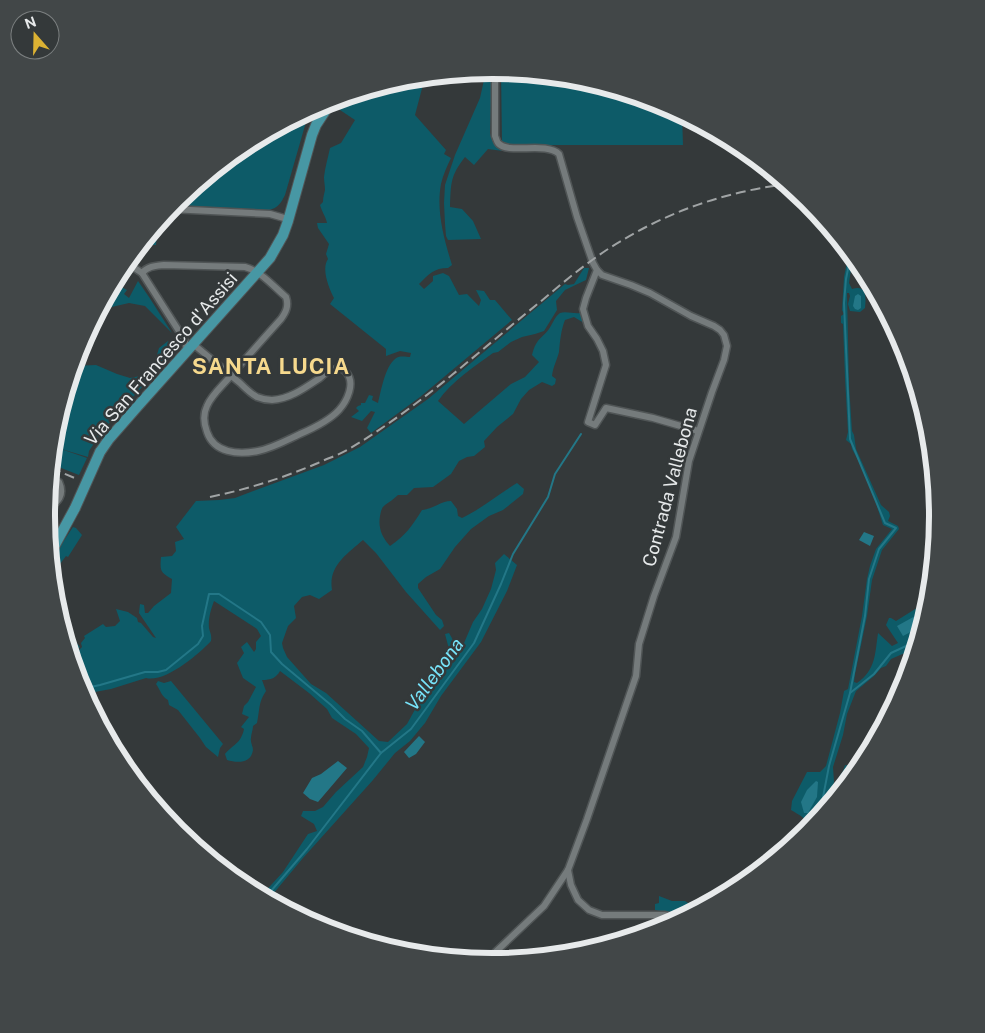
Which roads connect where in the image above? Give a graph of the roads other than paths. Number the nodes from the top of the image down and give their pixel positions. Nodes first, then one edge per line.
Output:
1 (494, 79) edge
2 (324, 112) edge
3 (316, 116) edge
4 (181, 210) edge
5 (286, 217) junction
6 (133, 267) edge
7 (597, 270) junction
8 (257, 272) junction
9 (142, 273) junction
10 (190, 348) junction
11 (231, 376) junction
12 (698, 431) junction
13 (57, 481) edge
14 (55, 503) edge
15 (56, 543) edge
16 (568, 870) junction
17 (670, 917) edge
18 (493, 954) edge

1 - 7 street
2 - 5 main road
3 - 5 main road
4 - 5 street
5 - 8 main road
5 - 8 main road, Via San Francesco d'Assisi
6 - 9 street
7 - 12 street, Contrada Vallebona
7 - 12 street
8 - 9 street
8 - 10 main road, Via San Francesco d'Assisi
8 - 11 street
9 - 10 street
10 - 11 street
10 - 15 main road, Via San Francesco d'Assisi, bridge
11 - 11 street
12 - 16 street, Contrada Vallebona
13 - 14 street
16 - 17 street
16 - 18 street, Contrada Vallebona

